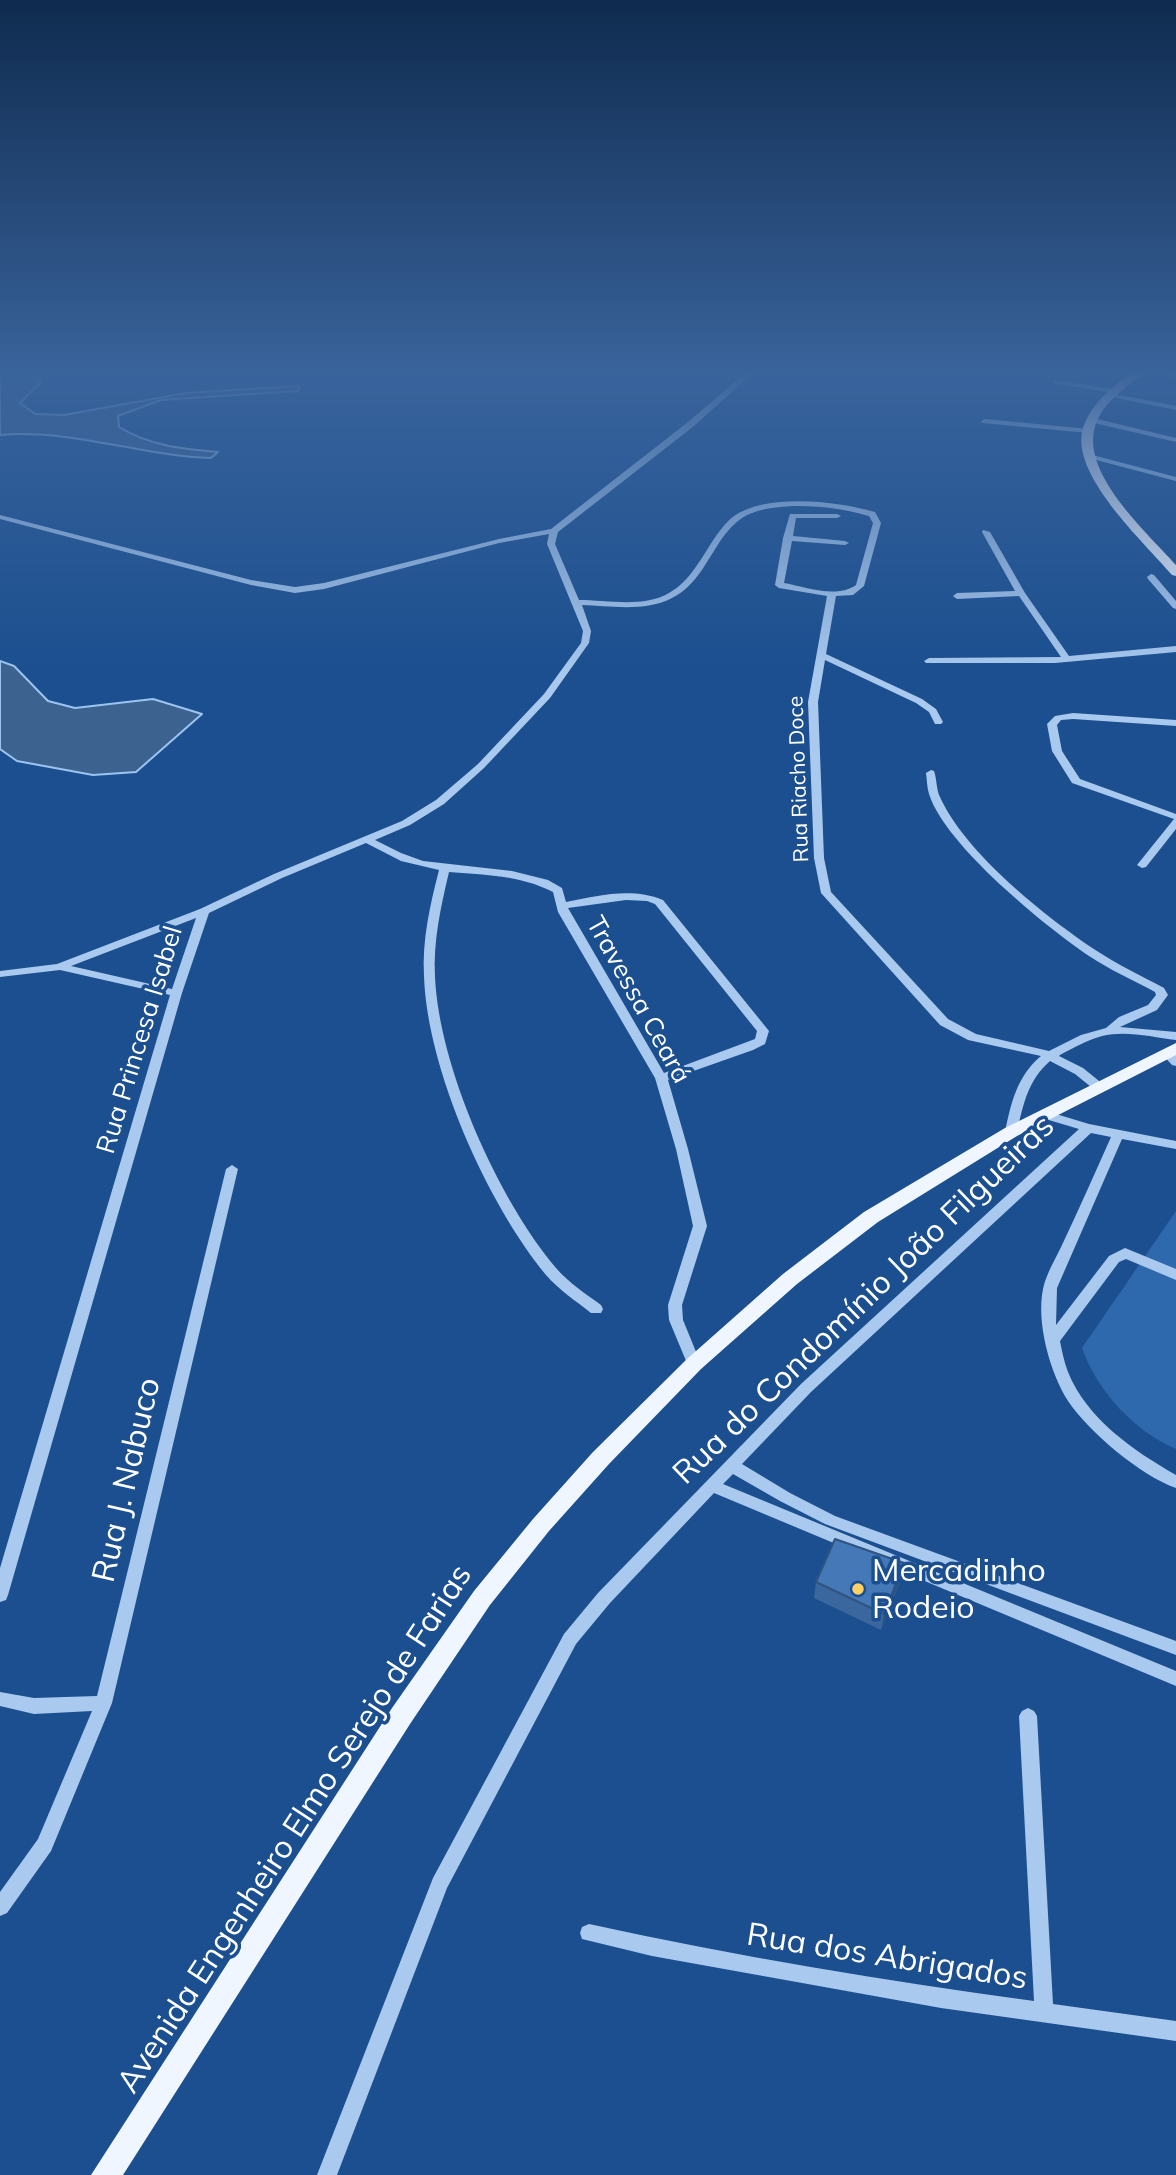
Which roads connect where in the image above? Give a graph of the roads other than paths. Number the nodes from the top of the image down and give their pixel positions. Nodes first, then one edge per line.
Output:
1 (630, 472) edge
2 (1097, 472) edge
3 (1148, 472) edge
4 (1176, 479) edge
5 (865, 511) junction
6 (0, 517) edge
7 (554, 531) junction
8 (986, 532) dead end
9 (788, 538) junction
10 (845, 542) dead end
11 (1176, 572) edge
12 (1151, 577) dead end
13 (1021, 593) junction
14 (832, 594) junction
15 (957, 596) dead end
16 (575, 603) junction
17 (1176, 606) edge
18 (1176, 649) edge
19 (821, 655) junction
20 (1066, 658) junction
21 (929, 661) dead end
22 (938, 723) dead end
23 (1176, 723) edge
24 (931, 773) dead end
25 (1176, 819) edge
26 (368, 840) junction
27 (1142, 865) dead end
28 (445, 867) junction
29 (562, 906) junction
30 (204, 911) junction
31 (59, 967) junction
32 (0, 974) edge
33 (176, 993) junction
34 (1110, 1031) junction
35 (1174, 1050) edge
36 (1049, 1055) junction
37 (660, 1079) junction
38 (1100, 1088) junction
39 (1046, 1115) junction
40 (1088, 1128) junction
41 (1011, 1132) junction
42 (1118, 1133) junction
43 (1176, 1145) edge
44 (232, 1169) dead end
45 (1176, 1275) edge
46 (596, 1309) dead end
47 (1052, 1341) junction
48 (695, 1364) junction
49 (733, 1466) junction
50 (1176, 1482) edge
51 (712, 1486) junction
52 (0, 1595) edge
53 (1176, 1648) edge
54 (1176, 1679) edge
55 (0, 1699) edge
56 (104, 1703) junction
57 (1028, 1716) dead end
58 (0, 1906) edge
59 (589, 1933) dead end
60 (1044, 2012) junction
61 (1176, 2031) edge
62 (106, 2175) edge
63 (327, 2175) edge

1 - 7 street
2 - 11 main road
3 - 4 street
5 - 9 street
5 - 14 street
5 - 16 street
6 - 7 street
7 - 16 street, Rua Princesa Isabel
8 - 13 street
9 - 10 street
9 - 14 street
12 - 17 street
13 - 15 street
13 - 20 street
14 - 19 street, Rua Riacho Doce
16 - 26 street, Rua Princesa Isabel
18 - 20 street
19 - 22 street
19 - 36 street, Rua Riacho Doce
20 - 21 street
23 - 25 street
24 - 34 street
25 - 27 street
26 - 28 street, Travessa Ceará
26 - 30 street, Rua Princesa Isabel
28 - 29 street, Travessa Ceará
28 - 46 street
29 - 37 street, Travessa Ceará
29 - 37 street
30 - 31 street
30 - 33 street, Rua Princesa Isabel
31 - 32 street
31 - 33 street
33 - 52 street, Rua Princesa Isabel
34 - 35 street
34 - 36 street
35 - 38 main road, Avenida Engenheiro Elmo Serejo de Farias
36 - 38 street, Rua Riacho Doce
36 - 41 street
37 - 48 street, Travessa Ceará
38 - 39 main road, Avenida Engenheiro Elmo Serejo de Farias
39 - 40 street
39 - 41 main road, Avenida Engenheiro Elmo Serejo de Farias
40 - 42 street
40 - 49 street, Rua do Condomínio João Filgueiras
41 - 48 main road, Avenida Engenheiro Elmo Serejo de Farias
42 - 43 street
42 - 47 street
44 - 56 street, Rua J. Nabuco
45 - 47 street
47 - 50 street
48 - 62 main road, Avenida Engenheiro Elmo Serejo de Farias
49 - 51 street, Rua do Condomínio João Filgueiras
49 - 53 street
51 - 54 street
51 - 63 street, Rua do Condomínio João Filgueiras
55 - 56 street
56 - 58 street
57 - 60 street
59 - 60 street, Rua dos Abrigados
60 - 61 street, Rua dos Abrigados

